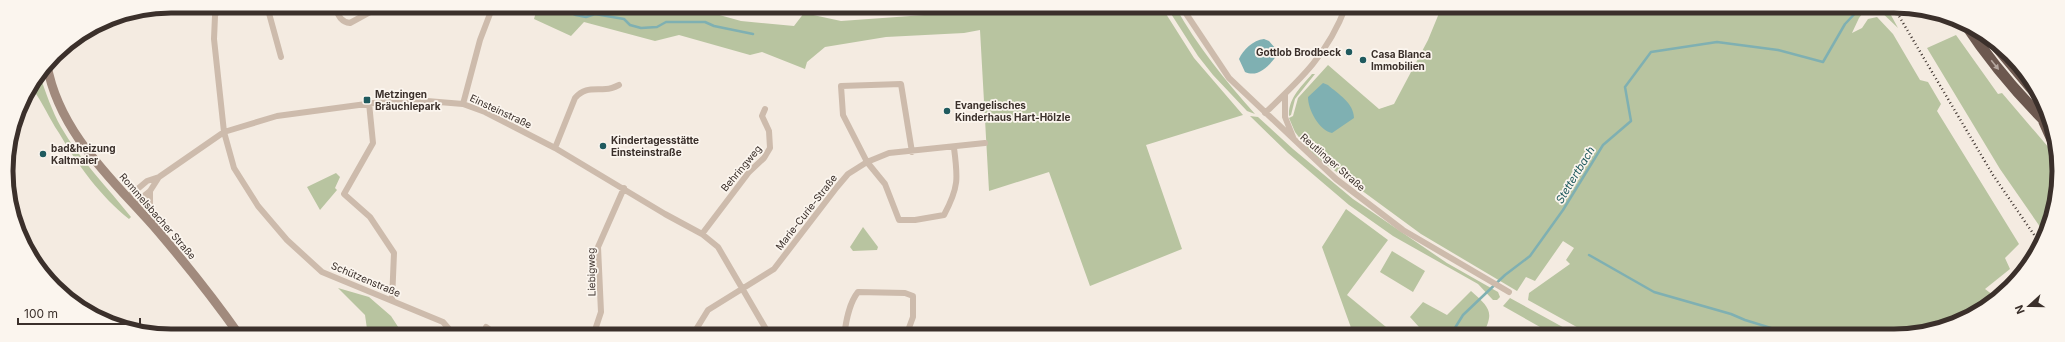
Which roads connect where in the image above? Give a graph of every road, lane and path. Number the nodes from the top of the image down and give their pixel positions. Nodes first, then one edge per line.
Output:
1 (216, 13) edge
2 (269, 13) edge
3 (338, 13) edge
4 (368, 13) edge
5 (490, 13) edge
6 (1186, 13) edge
7 (1343, 13) edge
8 (1972, 34) edge
9 (281, 57) dead end
10 (49, 71) edge
11 (619, 85) dead end
12 (1285, 94) junction
13 (369, 103) junction
14 (463, 104) junction
15 (765, 109) dead end
16 (1265, 113) junction
17 (2042, 118) joint
18 (2046, 127) edge
19 (224, 132) junction
20 (1295, 142) junction
21 (985, 143) dead end
22 (554, 148) junction
23 (954, 148) junction
24 (912, 152) junction
25 (867, 162) junction
26 (159, 177) junction
27 (624, 188) junction
28 (151, 189) junction
29 (131, 201) junction
30 (158, 231) junction
31 (702, 234) junction
32 (744, 290) junction
33 (1509, 292) dead end
34 (392, 301) junction
35 (486, 327) dead end
36 (235, 329) edge
37 (449, 329) edge
38 (489, 329) edge
39 (595, 329) edge
40 (696, 329) edge
41 (766, 329) edge
42 (845, 329) edge
43 (909, 329) edge

1 - 19 street, Schützenstraße
2 - 9 street
3 - 4 street
5 - 14 street
6 - 16 street, Reutlinger Straße
7 - 12 street
8 -> 17 highway
10 - 29 main road, Rommelsbacher Straße
11 - 22 street
12 - 16 street
12 - 20 street
13 - 14 street, Einsteinstraße
13 - 19 street, Einsteinstraße
13 - 34 street
14 - 22 street, Einsteinstraße
15 - 31 street, Behringweg
16 - 20 street, Reutlinger Straße
17 - 18 highway
19 - 26 street, Einsteinstraße
19 - 34 street, Schützenstraße
20 - 33 street, Reutlinger Straße
21 - 23 street, Marie-Curie-Straße
22 - 27 street, Einsteinstraße
23 - 24 street, Marie-Curie-Straße
23 - 25 street
24 - 25 street, Marie-Curie-Straße
24 - 25 street
25 - 32 street, Marie-Curie-Straße
26 - 28 street, Einsteinstraße
26 - 29 street, Einsteinstraße
27 - 31 street, Einsteinstraße
27 - 39 street, Liebigweg
28 - 29 street, Einsteinstraße
28 - 30 street
29 - 30 main road, Rommelsbacher Straße
30 - 36 main road, Rommelsbacher Straße
31 - 32 street, Einsteinstraße
32 - 40 street, Marie-Curie-Straße
32 - 41 street, Einsteinstraße
34 - 37 street, Schützenstraße
35 - 38 street
42 - 43 street

